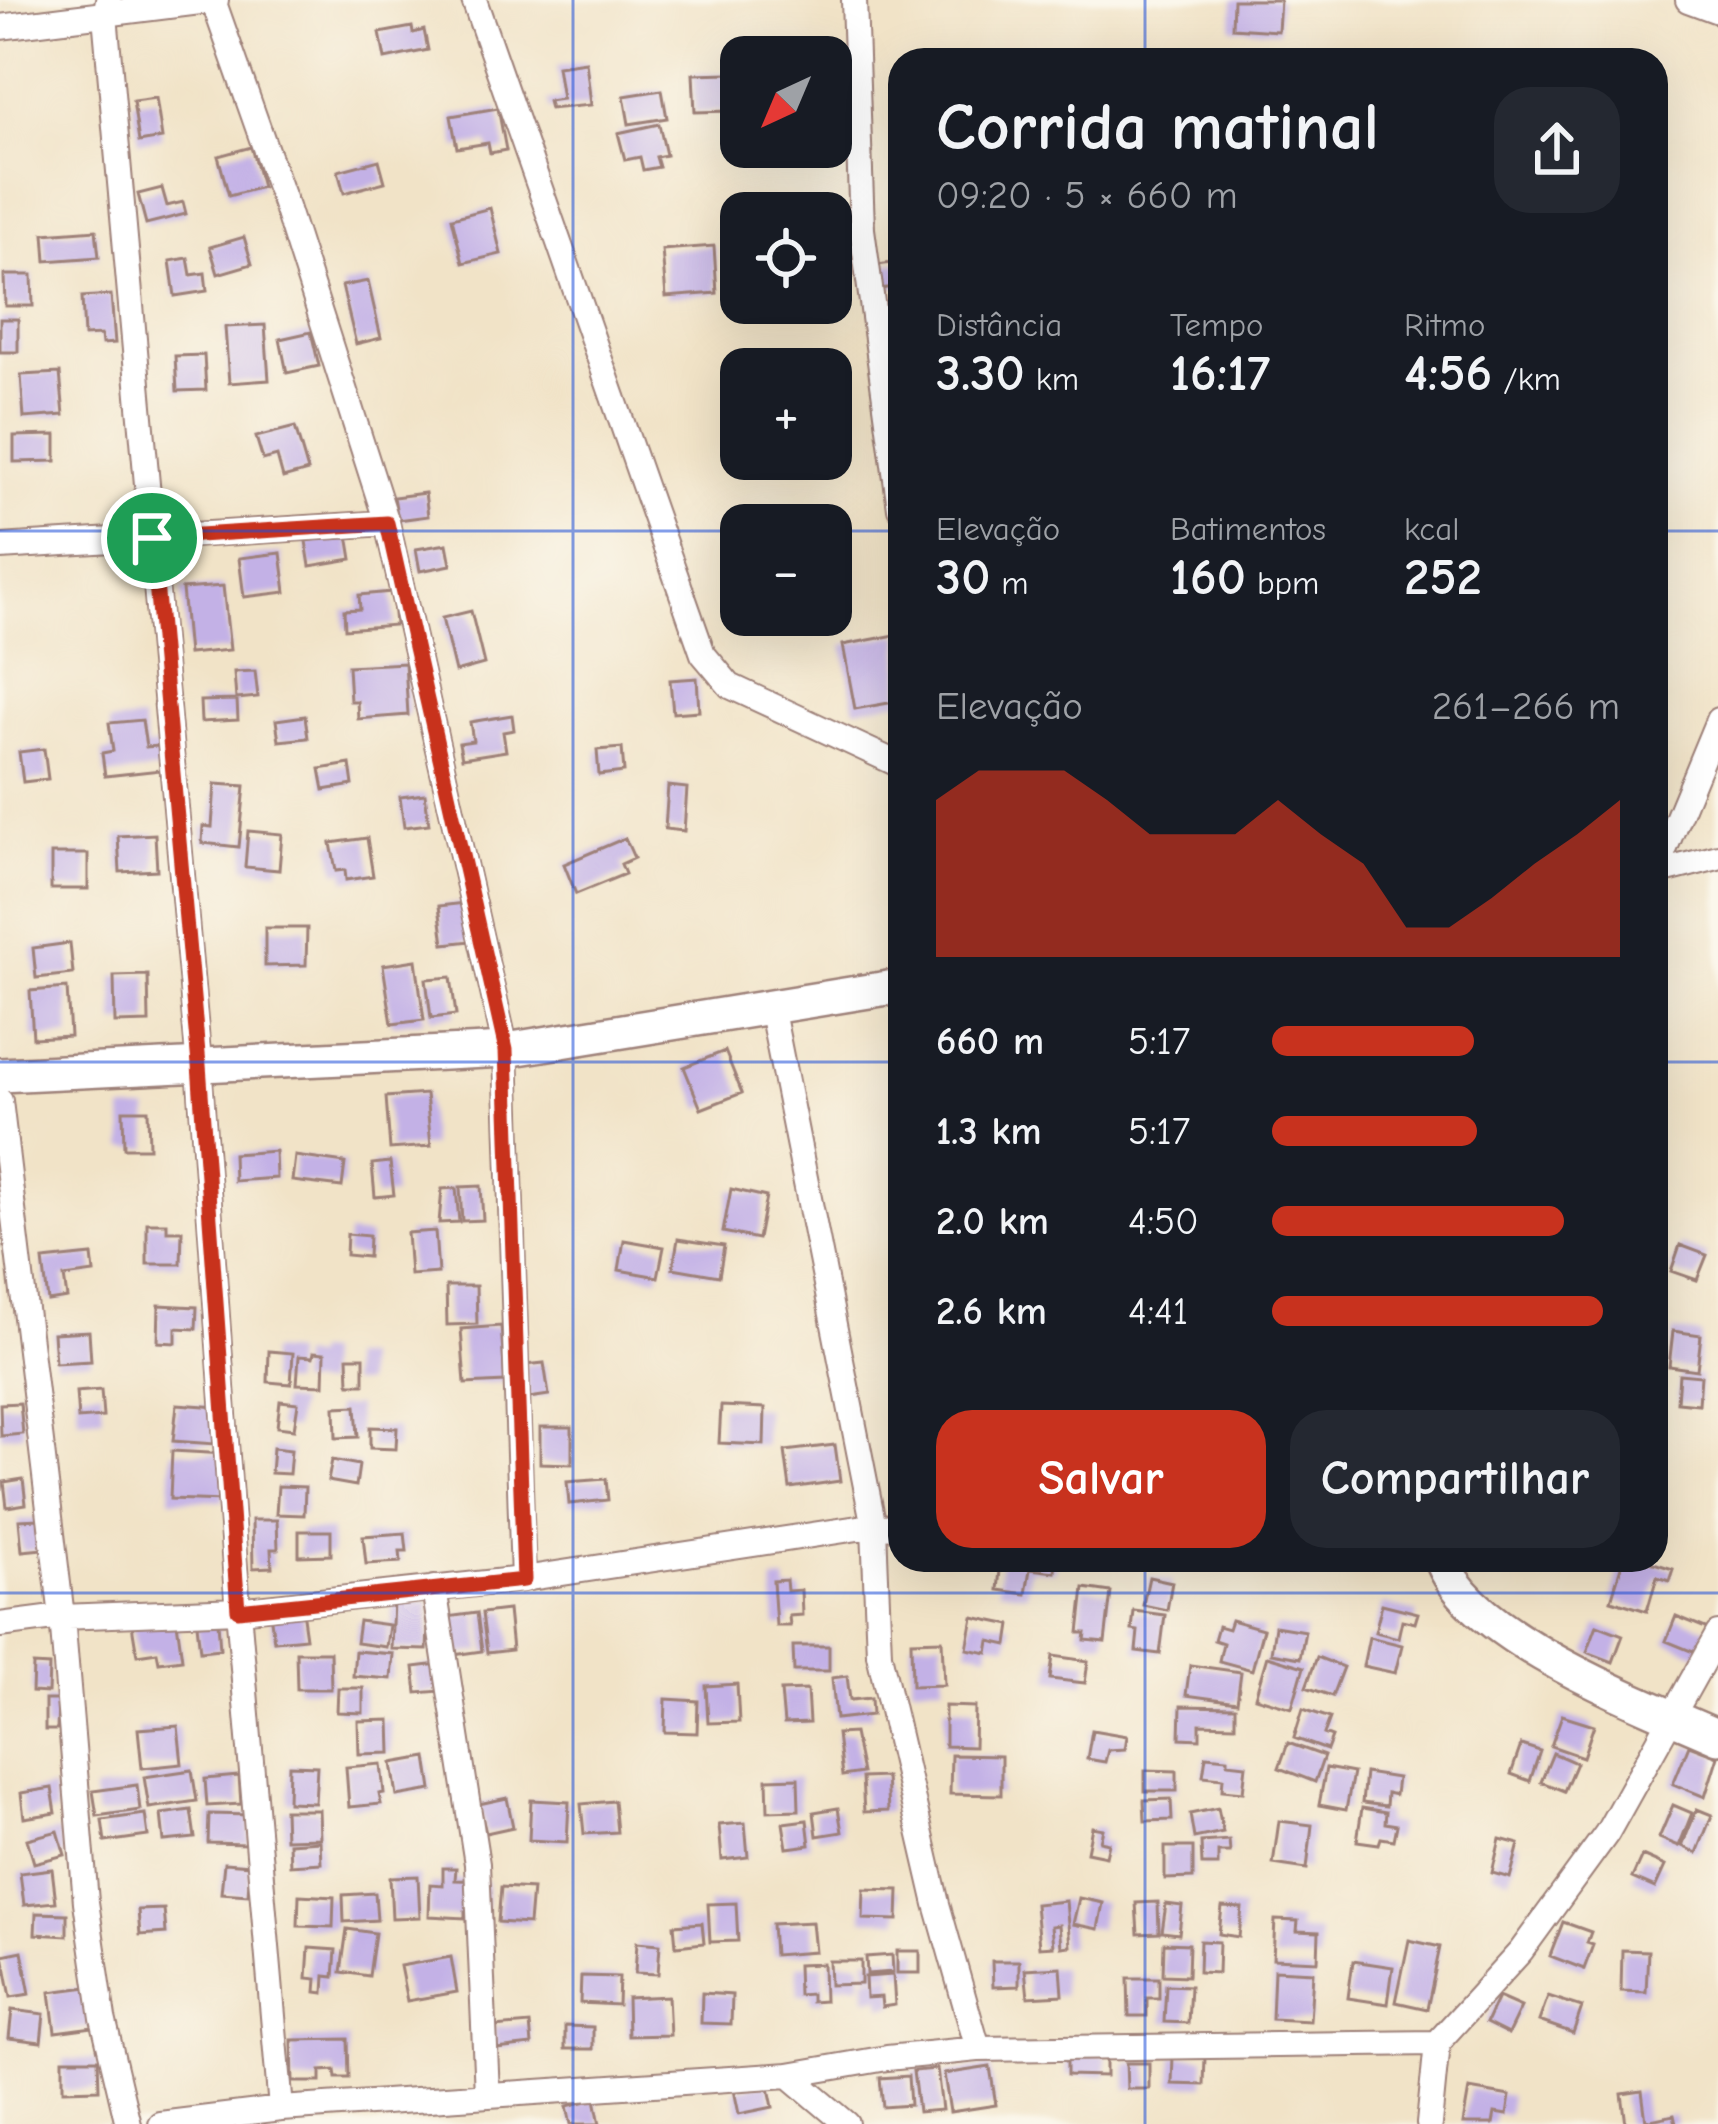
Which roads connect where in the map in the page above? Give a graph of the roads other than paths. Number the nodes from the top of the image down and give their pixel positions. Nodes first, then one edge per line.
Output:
1 (214, 0) edge
2 (474, 0) edge
3 (854, 0) edge
4 (1688, 0) edge
5 (107, 8) edge
6 (1718, 11) edge
7 (0, 27) edge
8 (888, 420) edge
9 (387, 523) junction
10 (152, 538) junction
11 (0, 547) edge
12 (1718, 720) edge
13 (888, 758) edge
14 (1668, 843) edge
15 (1718, 857) edge
16 (1668, 869) edge
17 (888, 988) edge
18 (771, 1006) junction
19 (506, 1050) junction
20 (199, 1065) junction
21 (0, 1075) edge
22 (0, 1101) edge
23 (888, 1526) edge
24 (874, 1527) junction
25 (1449, 1572) edge
26 (524, 1580) junction
27 (434, 1588) junction
28 (238, 1610) junction
29 (62, 1618) junction
30 (0, 1625) edge
31 (1718, 1634) edge
32 (1671, 1717) junction
33 (1718, 1737) edge
34 (1437, 2043) junction
35 (978, 2049) junction
36 (789, 2075) junction
37 (488, 2094) junction
38 (281, 2109) junction
39 (128, 2124) edge
40 (160, 2124) edge
41 (847, 2124) edge
42 (1429, 2124) edge

1 - 5 street
1 - 9 street
2 - 13 street
3 - 8 street
4 - 6 street
5 - 7 street
5 - 10 street
9 - 10 street
9 - 19 street
10 - 11 street
10 - 20 street
12 - 14 street
15 - 16 street
17 - 18 street
18 - 19 street
18 - 24 street
19 - 20 street
19 - 26 street
20 - 21 street
20 - 28 street
22 - 29 street
23 - 24 street
24 - 26 street
24 - 35 street
25 - 32 street
26 - 27 street
27 - 28 street
27 - 37 street
28 - 29 street
28 - 38 street
29 - 30 street
29 - 39 street
31 - 32 street
32 - 33 street
32 - 34 street
34 - 35 street
34 - 42 street
35 - 36 street
36 - 37 street
36 - 41 street
37 - 38 street
38 - 40 street

